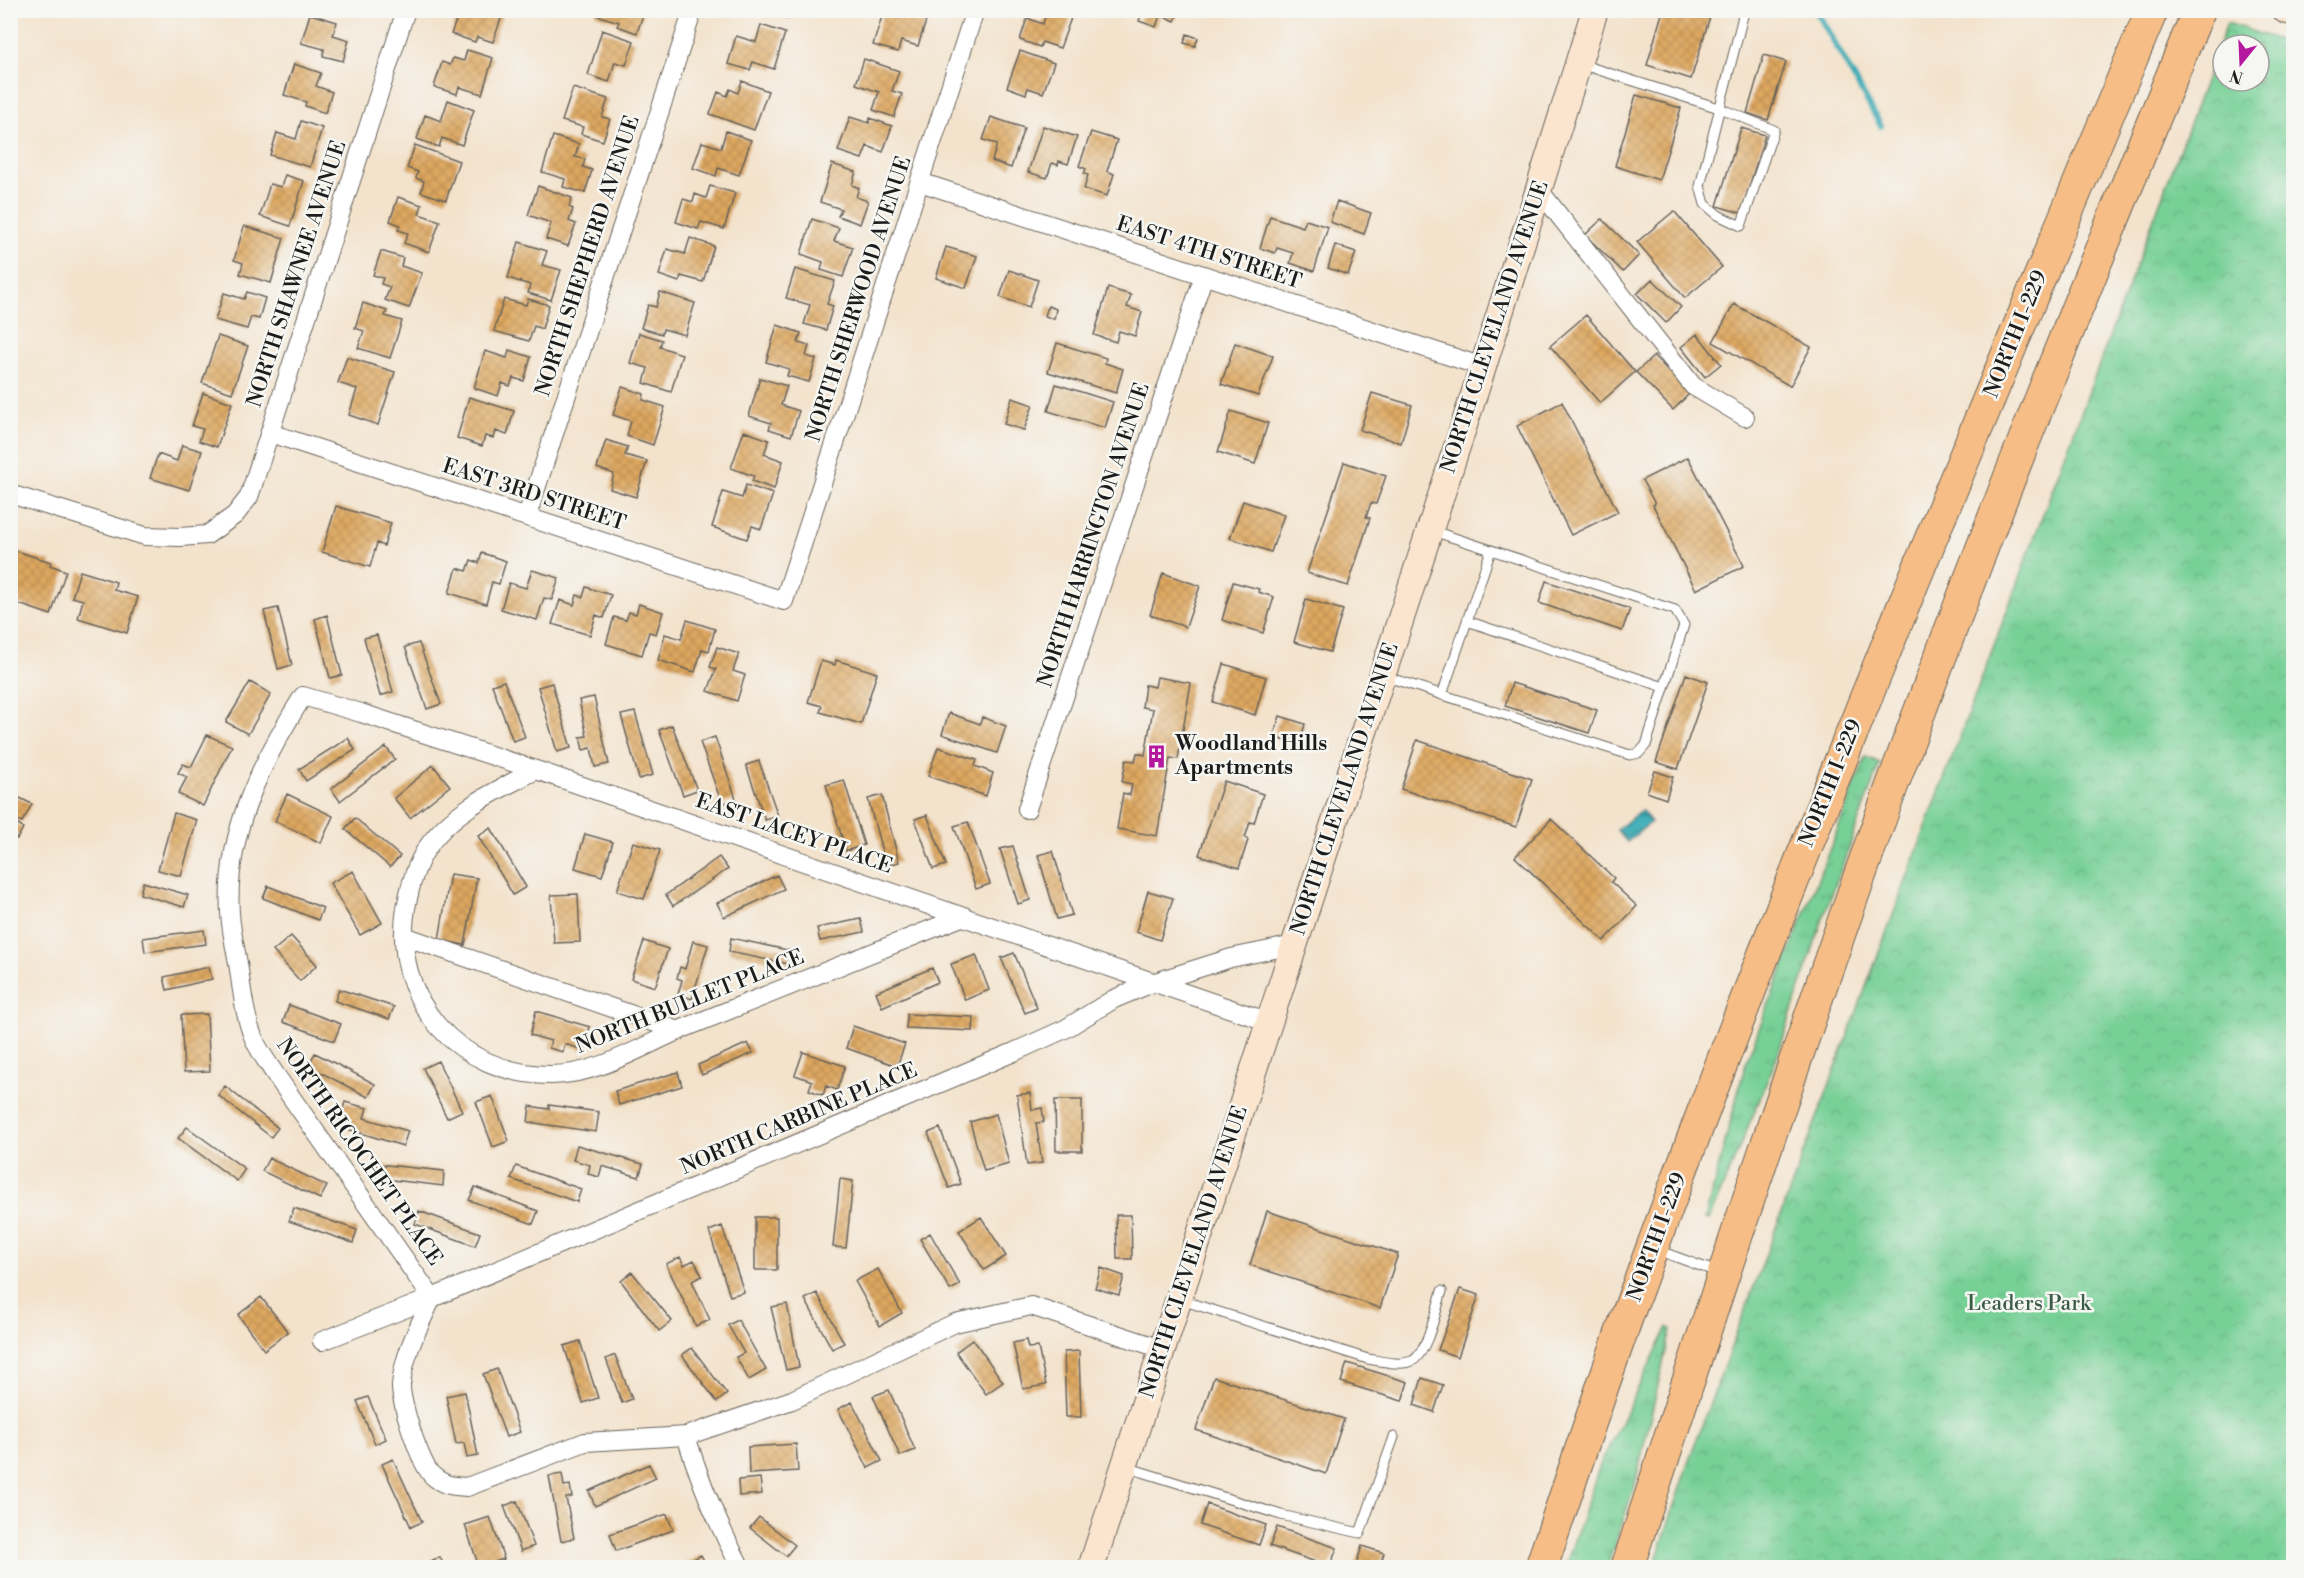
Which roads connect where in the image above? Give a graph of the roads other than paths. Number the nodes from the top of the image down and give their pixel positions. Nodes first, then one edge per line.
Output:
1 (406, 10) edge
2 (693, 10) edge
3 (975, 10) edge
4 (1595, 10) edge
5 (1739, 10) edge
6 (2151, 10) edge
7 (2199, 10) edge
8 (1578, 64) junction
9 (1719, 108) junction
10 (920, 182) junction
11 (1539, 190) junction
12 (1204, 275) junction
13 (1483, 367) junction
14 (1745, 417) dead end
15 (270, 433) junction
16 (10, 494) edge
17 (527, 516) junction
18 (1429, 530) junction
19 (1491, 550) junction
20 (784, 601) joint
21 (1467, 621) junction
22 (1382, 676) junction
23 (1664, 687) junction
24 (1442, 695) junction
25 (303, 696) joint
26 (536, 770) junction
27 (1027, 809) dead end
28 (964, 916) junction
29 (404, 936) junction
30 (1294, 945) junction
31 (1155, 981) junction
32 (1269, 1022) junction
33 (679, 1031) junction
34 (1652, 1248) junction
35 (1724, 1274) junction
36 (1442, 1291) dead end
37 (432, 1298) junction
38 (1178, 1300) junction
39 (322, 1341) dead end
40 (1162, 1349) junction
41 (686, 1436) junction
42 (1394, 1437) dead end
43 (1124, 1466) junction
44 (741, 1568) edge
45 (1091, 1568) edge
46 (1541, 1568) edge
47 (1627, 1568) edge

1 - 15 street, NORTH SHAWNEE AVENUE
2 - 17 street, NORTH SHEPHERD AVENUE
3 - 10 street, NORTH SHERWOOD AVENUE
4 - 8 street, NORTH CLEVELAND AVENUE
5 - 9 lane
6 - 34 highway, NORTH I-229
7 - 35 highway
8 - 9 lane
8 - 11 street, NORTH CLEVELAND AVENUE
9 - 9 lane
10 - 12 street, EAST 4TH STREET
10 - 20 street, NORTH SHERWOOD AVENUE
11 - 13 street, NORTH CLEVELAND AVENUE
11 - 14 street
12 - 13 street, EAST 4TH STREET
12 - 27 street, NORTH HARRINGTON AVENUE
13 - 18 street, NORTH CLEVELAND AVENUE
15 - 16 street, NORTH SHAWNEE AVENUE
15 - 17 street, EAST 3RD STREET
17 - 20 street, EAST 3RD STREET
18 - 19 lane
18 - 22 street, NORTH CLEVELAND AVENUE
19 - 21 lane
19 - 23 lane
21 - 23 lane
21 - 24 lane
22 - 24 lane
22 - 30 street, NORTH CLEVELAND AVENUE
23 - 24 lane
25 - 26 street, EAST LACEY PLACE
25 - 37 street, NORTH RICOCHET PLACE
26 - 28 street, EAST LACEY PLACE
26 - 29 street, NORTH BULLET PLACE
28 - 31 street, EAST LACEY PLACE
28 - 33 street, NORTH BULLET PLACE
29 - 33 street
29 - 33 street, NORTH BULLET PLACE
30 - 31 street, NORTH CARBINE PLACE
30 - 32 street, NORTH CLEVELAND AVENUE
31 - 32 street, EAST LACEY PLACE
31 - 37 street, NORTH CARBINE PLACE
32 - 38 street, NORTH CLEVELAND AVENUE
34 - 35 lane
34 - 46 highway, NORTH I-229
35 - 47 highway
36 - 38 lane
37 - 39 street, NORTH CARBINE PLACE
37 - 41 street, NORTH RICOCHET PLACE
38 - 40 street, NORTH CLEVELAND AVENUE
40 - 41 street
40 - 43 street, NORTH CLEVELAND AVENUE
41 - 44 street
42 - 43 lane
43 - 45 street, NORTH CLEVELAND AVENUE

